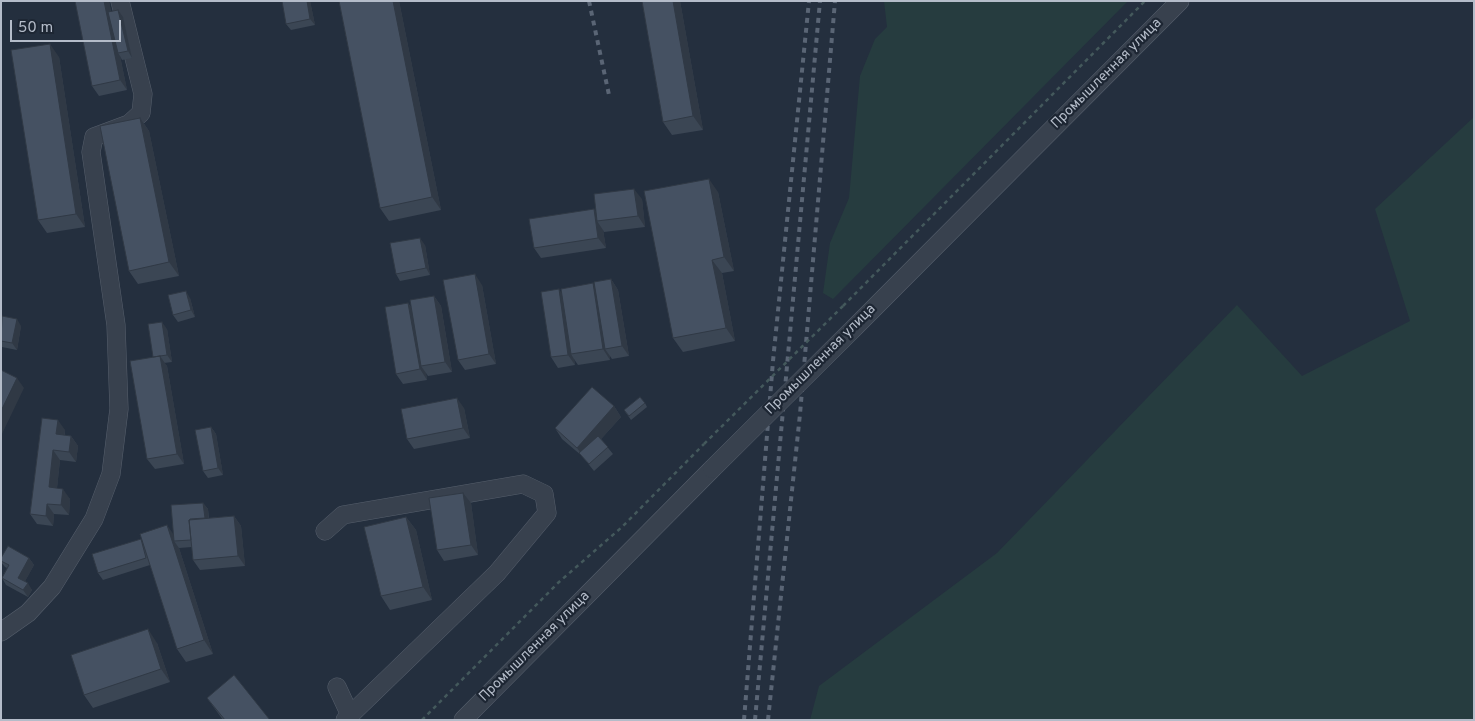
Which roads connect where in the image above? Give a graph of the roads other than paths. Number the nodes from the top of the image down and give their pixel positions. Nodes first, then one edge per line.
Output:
1 (120, 1) edge
2 (1180, 1) edge
3 (325, 531) dead end
4 (1, 632) edge
5 (337, 687) dead end
6 (348, 717) edge
7 (462, 720) edge

1 - 4 street
2 - 7 street, Промышленная улица, bridge
3 - 6 street
5 - 6 street

